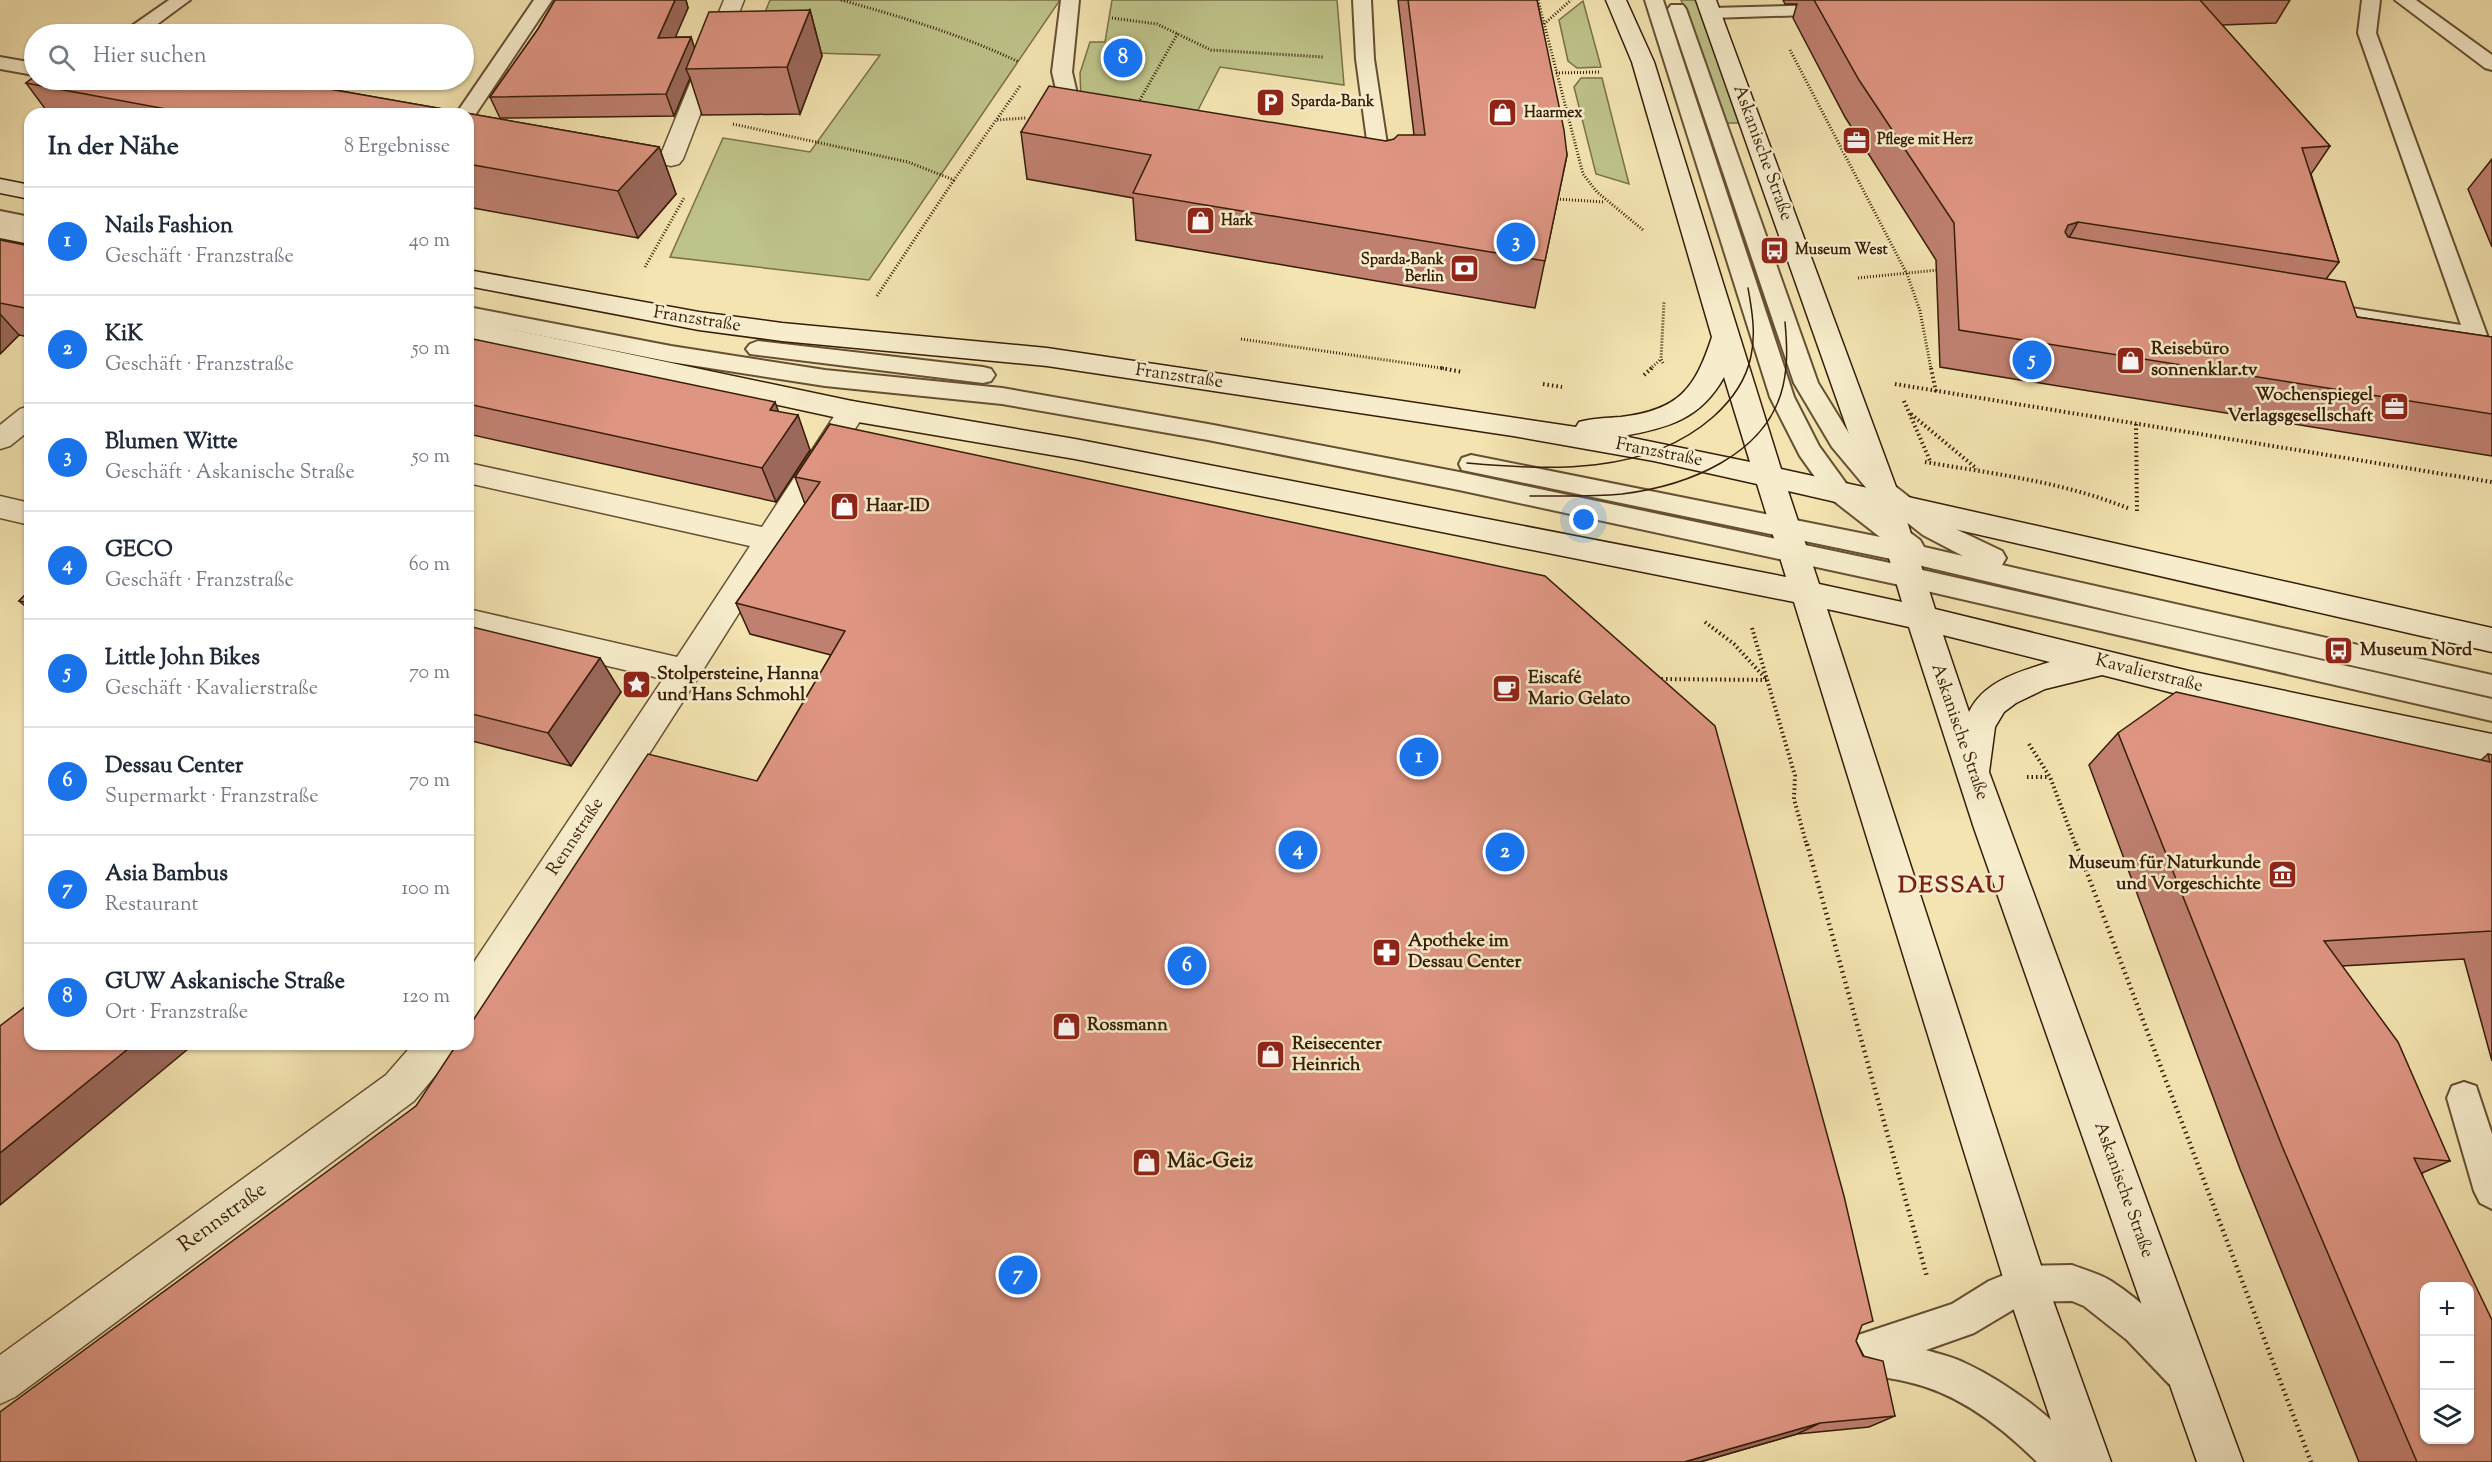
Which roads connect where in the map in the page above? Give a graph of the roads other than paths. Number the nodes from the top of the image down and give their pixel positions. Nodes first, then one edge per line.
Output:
1 (181, 0) edge
2 (543, 0) edge
3 (734, 0) edge
4 (1362, 0) edge
5 (1616, 0) edge
6 (1654, 0) edge
7 (1674, 0) edge
8 (2371, 0) edge
9 (2404, 0) edge
10 (1709, 6) edge
11 (1070, 7) edge
12 (1851, 10) edge
13 (147, 24) edge
14 (0, 63) edge
15 (2492, 64) edge
16 (24, 67) edge
17 (470, 108) edge
18 (1122, 133) edge
19 (671, 159) road end
20 (1359, 176) edge
21 (0, 186) edge
22 (24, 191) edge
23 (0, 201) edge
24 (24, 206) edge
25 (0, 217) edge
26 (24, 222) edge
27 (0, 230) edge
28 (24, 235) edge
29 (474, 279) edge
30 (474, 296) edge
31 (2302, 307) edge
32 (474, 315) edge
33 (474, 330) edge
34 (1726, 335) junction
35 (852, 411) junction
36 (24, 421) edge
37 (1542, 431) junction
38 (0, 439) edge
39 (474, 474) edge
40 (1770, 477) junction
41 (1839, 492) junction
42 (1890, 500) junction
43 (0, 507) edge
44 (24, 513) edge
45 (770, 540) junction
46 (1790, 540) junction
47 (1909, 556) junction
48 (1807, 593) junction
49 (1922, 618) junction
50 (2137, 619) junction
51 (474, 622) edge
52 (2492, 640) edge
53 (2102, 662) junction
54 (685, 672) junction
55 (2492, 686) edge
56 (2492, 710) edge
57 (2492, 748) edge
58 (1973, 777) junction
59 (474, 994) edge
60 (432, 1050) edge
61 (2464, 1098) dead end
62 (2492, 1191) edge
63 (2026, 1284) junction
64 (2190, 1378) junction
65 (0, 1382) edge
66 (2065, 1462) edge
67 (2088, 1462) edge
68 (2220, 1462) edge

1 - 13 lane
2 - 17 lane
3 - 19 main road
4 - 20 lane
5 - 34 main road
6 - 41 lane
7 - 42 lane
8 - 31 lane
9 - 15 lane
10 - 12 lane
10 - 42 main road, Askanische Straße
11 - 18 lane
14 - 16 lane
21 - 22 main road
23 - 24 lane
25 - 26 lane
27 - 28 main road
29 - 37 main road, Franzstraße
30 - 46 lane
32 - 46 lane
33 - 35 main road
34 - 37 main road
34 - 40 main road
35 - 45 main road, Rennstraße
35 - 48 main road
36 - 38 main road
37 - 40 main road, Franzstraße
39 - 45 main road
40 - 41 main road, Franzstraße
40 - 46 main road
41 - 42 main road, Franzstraße
41 - 47 lane
42 - 47 main road, Askanische Straße
42 - 50 lane
42 - 52 main road
43 - 44 main road
45 - 54 main road, Rennstraße
46 - 47 lane
46 - 48 main road
47 - 49 main road, Askanische Straße
47 - 50 lane
48 - 49 main road, Kavalierstraße
48 - 63 main road
49 - 53 main road, Kavalierstraße
49 - 58 main road, Askanische Straße
50 - 55 lane
50 - 56 lane
51 - 54 main road
53 - 57 main road, Kavalierstraße
53 - 58 main road
54 - 59 main road, Rennstraße
58 - 64 main road, Askanische Straße
60 - 65 main road, Rennstraße
61 - 62 lane
63 - 64 lane
63 - 66 lane
63 - 67 main road
64 - 68 main road, Askanische Straße

